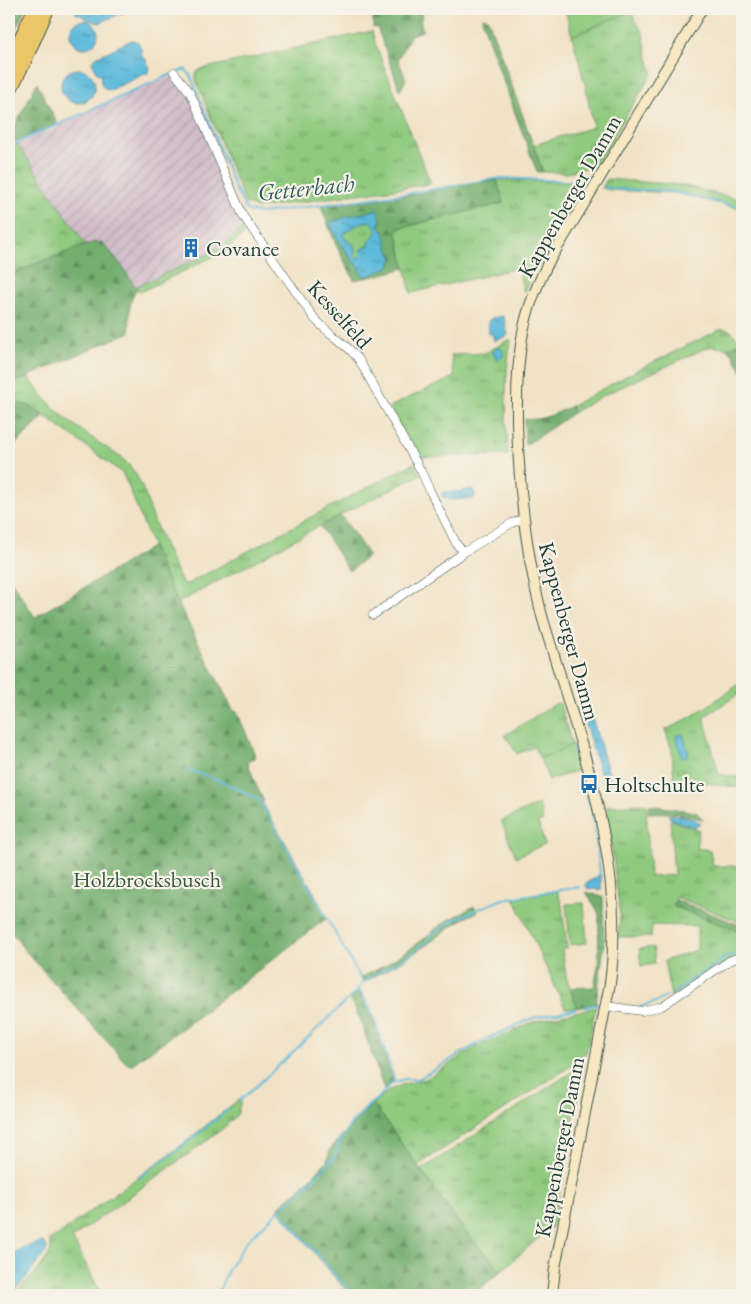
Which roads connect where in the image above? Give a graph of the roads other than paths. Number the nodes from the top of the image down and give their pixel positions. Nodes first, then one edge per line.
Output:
1 (35, 9) edge
2 (47, 9) edge
3 (702, 9) edge
4 (9, 65) edge
5 (175, 73) dead end
6 (9, 91) edge
7 (523, 519) junction
8 (466, 551) junction
9 (373, 615) dead end
10 (742, 956) edge
11 (606, 1006) junction
12 (552, 1295) edge

1 - 4 highway
2 - 6 highway
3 - 7 main road, Kappenberger Damm
5 - 8 street, Kesselfeld
7 - 8 street
7 - 11 main road, Kappenberger Damm
8 - 9 street
10 - 11 street
11 - 12 main road, Kappenberger Damm

